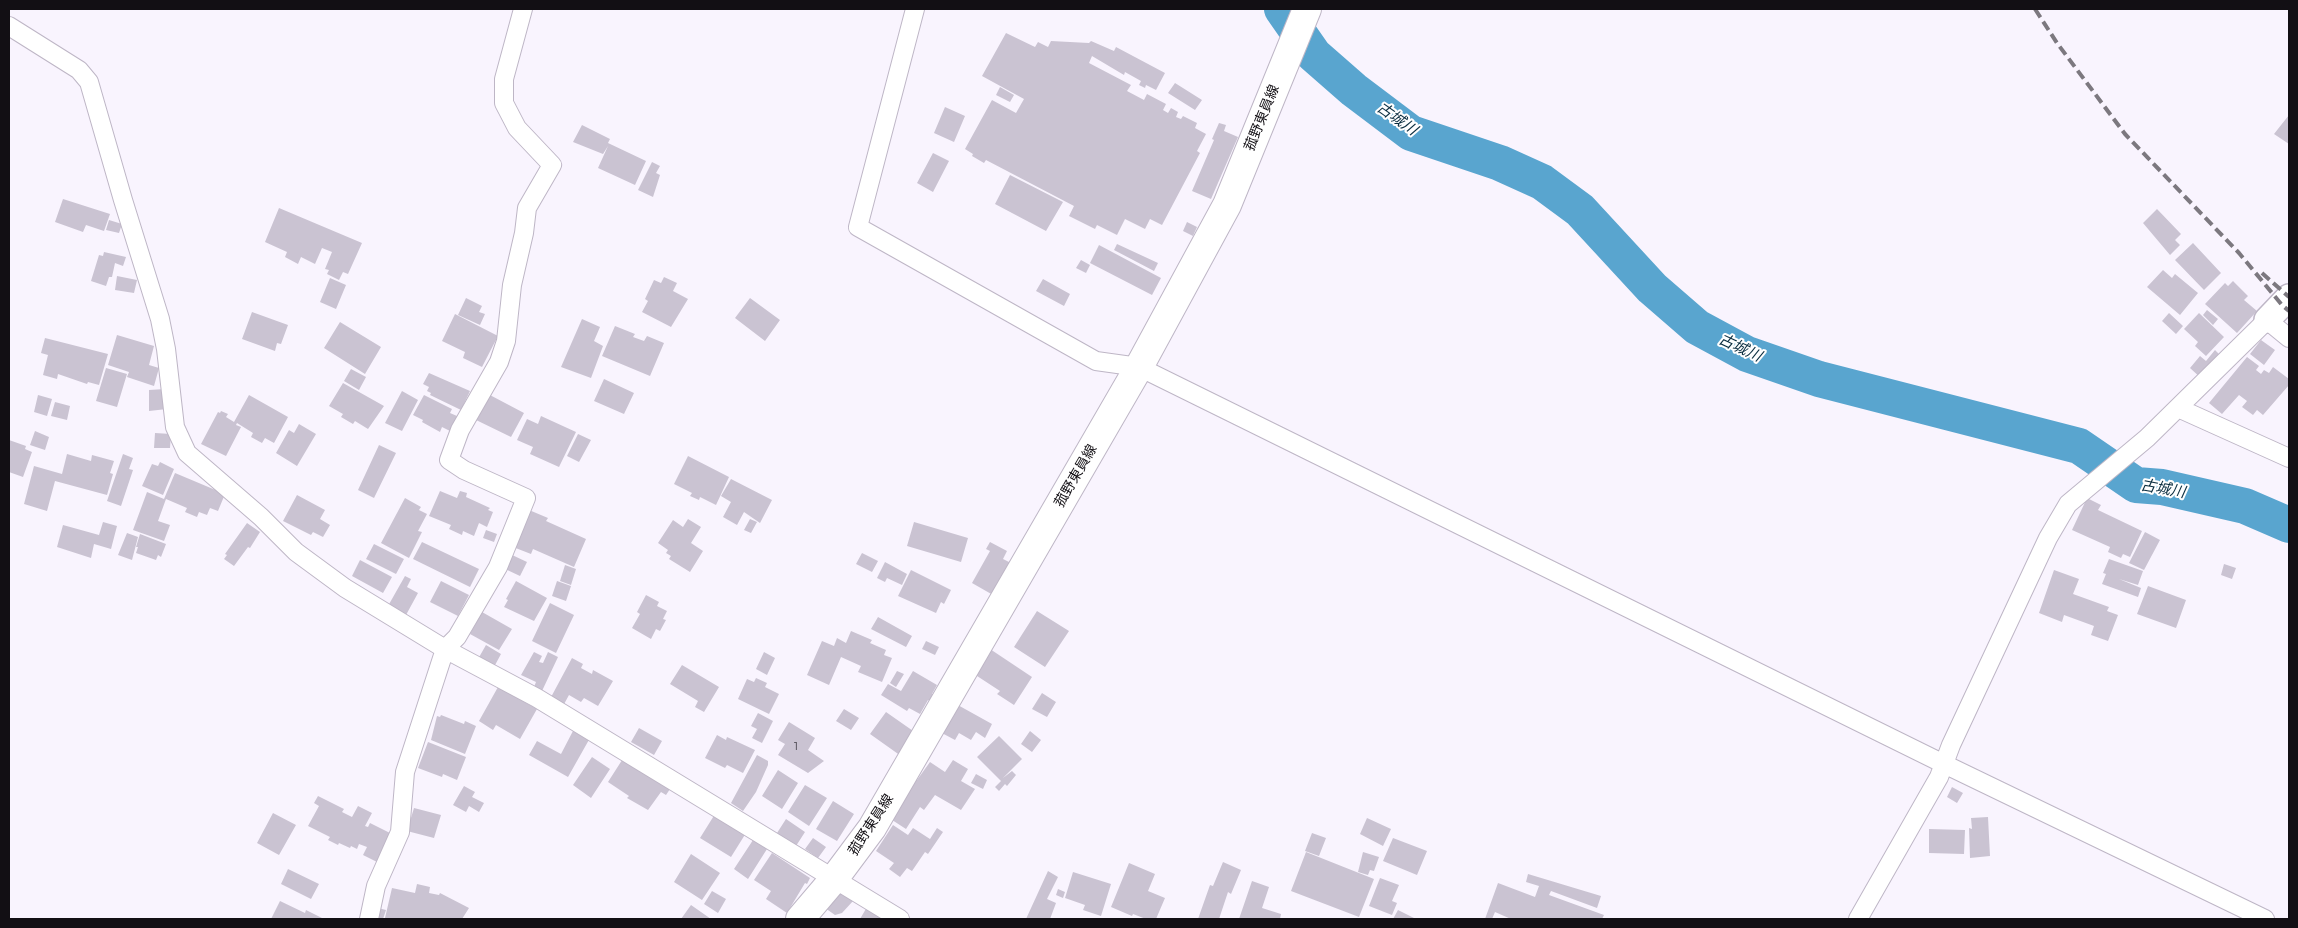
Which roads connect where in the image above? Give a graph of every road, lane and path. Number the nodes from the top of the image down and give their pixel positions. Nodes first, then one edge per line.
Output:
1 (523, 9) edge
2 (915, 9) edge
3 (1307, 11) edge
4 (9, 26) edge
5 (2289, 297) edge
6 (2267, 320) junction
7 (2289, 338) edge
8 (1139, 368) junction
9 (2178, 408) junction
10 (2289, 458) edge
11 (445, 649) junction
12 (1944, 764) junction
13 (834, 879) junction
14 (369, 919) edge
15 (800, 919) edge
16 (900, 919) edge
17 (1858, 919) edge
18 (2265, 919) edge

1 - 11 street
2 - 8 street
3 - 8 main road, 菰野東員線
4 - 11 street
5 - 6 main road
6 - 7 street
6 - 9 street
8 - 12 street
8 - 13 main road, 菰野東員線
9 - 10 street
9 - 12 street
11 - 13 street
11 - 14 street
12 - 17 street
12 - 18 street
13 - 15 main road, 菰野東員線
13 - 16 street

